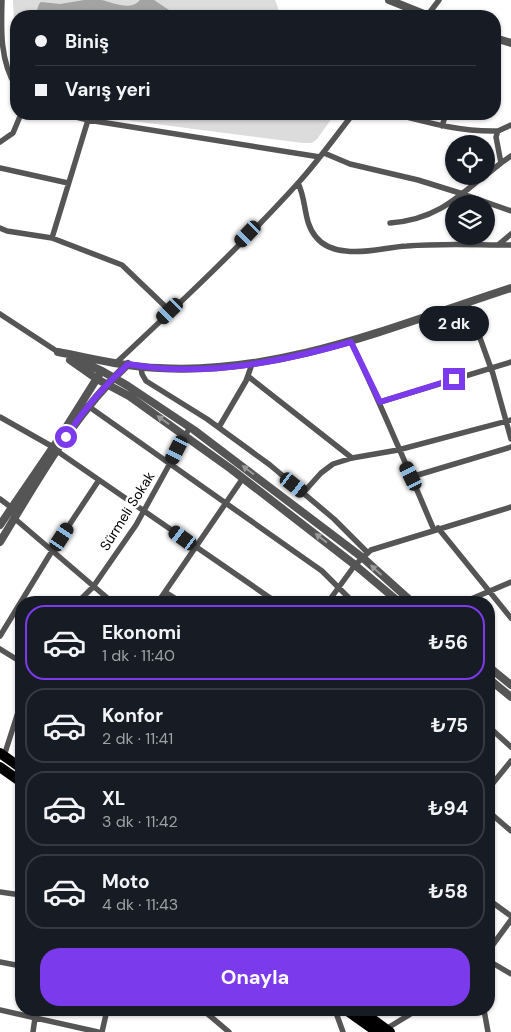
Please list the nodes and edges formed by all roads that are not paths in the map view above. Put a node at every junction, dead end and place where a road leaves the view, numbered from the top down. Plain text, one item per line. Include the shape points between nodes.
1 (2, 0) edge
2 (389, 0) edge
3 (413, 10) edge
4 (10, 80) edge
5 (18, 120) edge
6 (88, 120) joint
7 (348, 120) edge
8 (418, 120) edge
9 (444, 120) edge
10 (511, 125) edge
11 (442, 126) junction
12 (498, 131) junction
13 (0, 142) edge
14 (322, 155) junction
15 (511, 156) edge
16 (501, 163) junction
17 (0, 168) edge
18 (495, 168) edge
19 (68, 183) junction
20 (298, 183) junction
21 (474, 185) edge
22 (463, 194) junction
23 (511, 211) edge
24 (390, 224) dead end
25 (0, 228) edge
26 (511, 234) edge
27 (52, 238) junction
28 (498, 245) junction
29 (511, 245) edge
30 (511, 288) edge
31 (467, 302) junction
32 (170, 311) junction
33 (0, 314) edge
34 (351, 342) junction
35 (58, 352) junction
36 (108, 361) junction
37 (117, 362) junction
38 (511, 362) edge
39 (128, 364) junction
40 (252, 364) junction
41 (141, 367) junction
42 (490, 368) junction
43 (102, 371) junction
44 (114, 377) junction
45 (249, 377) junction
46 (97, 379) junction
47 (106, 384) junction
48 (380, 402) junction
49 (88, 406) junction
50 (0, 417) edge
51 (508, 421) edge
52 (190, 427) junction
53 (219, 427) junction
54 (184, 436) junction
55 (511, 439) edge
56 (511, 447) edge
57 (55, 449) junction
58 (398, 450) junction
59 (352, 458) junction
60 (170, 464) junction
61 (411, 476) junction
62 (243, 478) junction
63 (99, 480) junction
64 (303, 493) junction
65 (0, 498) edge
66 (227, 502) junction
67 (511, 507) edge
68 (12, 508) junction
69 (144, 510) junction
70 (14, 518) junction
71 (0, 525) edge
72 (436, 529) junction
73 (0, 542) edge
74 (196, 548) junction
75 (52, 551) junction
76 (365, 555) junction
77 (355, 565) junction
78 (511, 582) edge
79 (93, 587) junction
80 (339, 587) junction
81 (165, 592) junction
82 (489, 592) junction
83 (24, 596) edge
84 (84, 596) edge
85 (104, 596) edge
86 (162, 596) edge
87 (171, 596) edge
88 (267, 596) edge
89 (332, 596) edge
90 (347, 596) edge
91 (392, 596) edge
92 (406, 596) edge
93 (479, 596) edge
94 (492, 596) edge
95 (495, 599) edge
96 (15, 611) edge
97 (511, 618) edge
98 (0, 636) edge
99 (0, 649) edge
100 (15, 658) edge
101 (495, 672) edge
102 (495, 684) edge
103 (511, 685) edge
104 (511, 697) edge
105 (15, 719) edge
106 (495, 732) edge
107 (511, 747) edge
108 (2, 754) edge
109 (511, 761) edge
110 (15, 764) edge
111 (0, 768) edge
112 (15, 778) edge
113 (495, 780) edge
114 (495, 817) edge
115 (511, 831) edge
116 (0, 892) edge
117 (15, 894) edge
118 (495, 904) edge
119 (511, 916) edge
120 (511, 920) edge
121 (495, 942) edge
122 (0, 962) edge
123 (15, 965) edge
124 (495, 965) edge
125 (511, 974) edge
126 (0, 1010) edge
127 (15, 1013) edge
128 (26, 1016) edge
129 (105, 1016) edge
130 (210, 1016) edge
131 (337, 1016) edge
132 (357, 1016) edge
133 (367, 1016) edge
134 (408, 1016) edge
135 (485, 1016) edge
136 (35, 1018) junction
137 (384, 1031) edge
138 (33, 1032) edge
139 (100, 1032) edge
140 (229, 1032) edge
141 (343, 1032) edge
142 (488, 1032) edge

1 - 4 street via 1,49
2 - 3 street
5 - 13 street via 13,133
6 - 14 street
6 - 19 street
7 - 14 street
8 - 11 street
9 - 11 street
10 - 12 street
11 - 12 street via 476,132
12 - 16 street via 496,137
14 - 20 street
14 - 22 street
15 - 16 street
16 - 18 street
17 - 19 street
19 - 27 street
20 - 28 street via 310,229 320,242 332,248 359,252 421,245
20 - 32 street
21 - 22 street
22 - 23 street
22 - 24 street via 433,214
25 - 27 street
26 - 28 street
27 - 32 street via 122,265
28 - 29 street
30 - 31 street
31 - 34 street
31 - 42 street
32 - 37 street
33 - 35 street
34 - 40 street
34 - 48 street
35 - 36 street
35 - 43 street
35 - 46 street
36 - 37 street
36 - 43 street
37 - 39 street
38 - 42 street
39 - 41 street
39 - 44 street
40 - 41 street via 212,368
40 - 45 street
41 - 53 street via 146,381
42 - 48 street
42 - 51 street
43 - 44 street
43 - 46 street
44 - 47 street
44 - 52 street
45 - 53 street
45 - 59 street
46 - 47 street
46 - 57 street
47 - 49 street
54 -> 47 street via 129,396
48 - 58 street
49 - 57 street
49 - 60 street
50 - 57 street
51 - 55 street
51 - 58 street
52 - 54 street, Sürmeli Sokak
76 -> 52 street
53 - 64 street
54 - 60 street, Sürmeli Sokak
54 - 62 street
56 - 61 street
57 - 63 street
57 - 68 street
57 - 70 street
58 - 59 street
58 - 61 street
59 - 64 street via 333,464
60 - 66 street
60 - 69 street, Sürmeli Sokak
61 - 72 street
62 - 66 street
77 -> 62 street
63 - 69 street
63 - 75 street
64 - 76 street via 334,519
65 - 68 street
66 - 74 street
66 - 80 street
67 - 72 street
68 - 70 street
68 - 71 street
69 - 74 street
69 - 79 street, Sürmeli Sokak
70 - 73 street
70 - 75 street
72 - 76 street via 371,550
72 - 82 street
74 - 81 street
74 - 88 street
75 - 79 street
75 - 83 street
76 - 77 street
92 -> 76 street
77 - 80 street
77 - 91 street
78 - 82 street
79 - 84 street, Sürmeli Sokak
79 - 85 street
80 - 89 street
80 - 90 street
81 - 86 street
81 - 87 street
82 - 93 street
82 - 94 street
95 - 97 street
96 - 98 street
99 - 100 street
101 - 103 street
102 - 104 street
105 - 108 street
106 - 107 street
108 - 110 highway
109 - 113 street
111 - 112 highway
114 - 115 street
116 - 117 street
118 - 119 street
120 - 121 street
122 - 123 street
124 - 125 street
126 - 127 street
128 - 136 street
129 - 139 street
130 - 140 street
131 - 141 street
132 - 137 highway
133 - 137 highway
134 - 137 street
135 - 142 street
136 - 138 street
136 - 139 street

